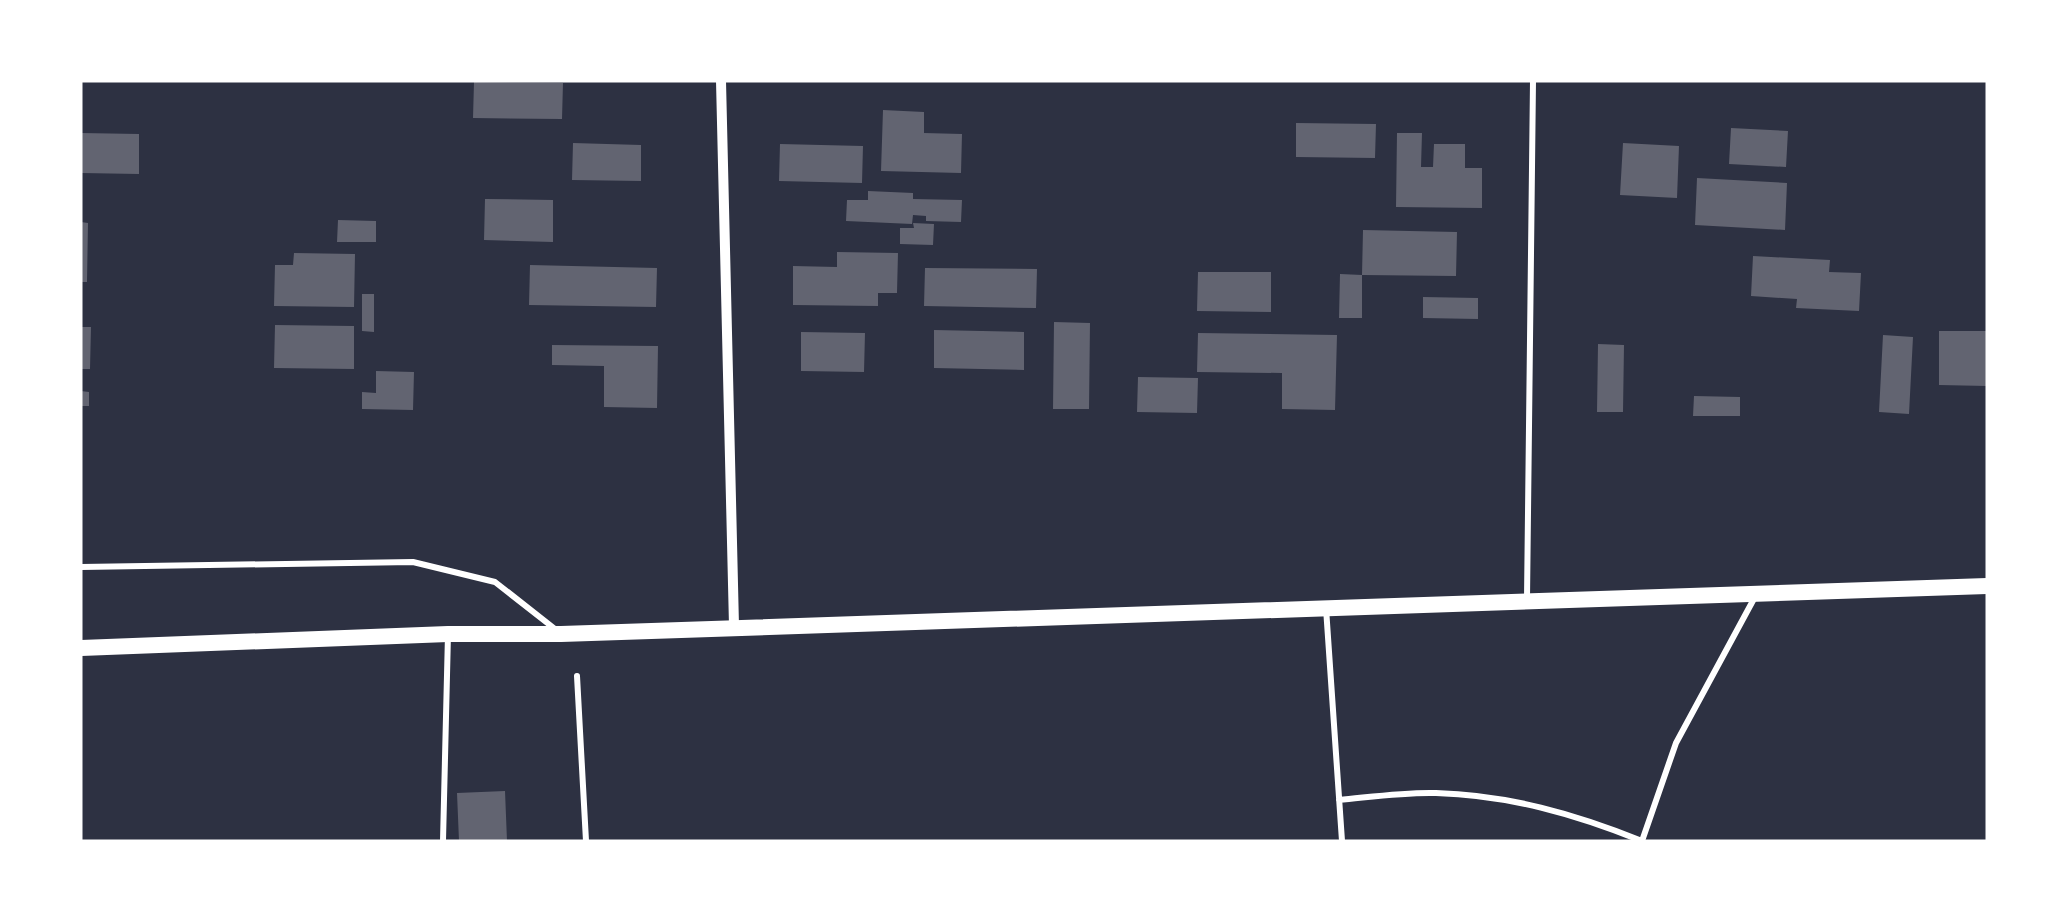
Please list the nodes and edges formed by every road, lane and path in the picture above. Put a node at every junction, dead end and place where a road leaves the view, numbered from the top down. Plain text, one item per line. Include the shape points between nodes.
1 (721, 81) edge
2 (1533, 81) edge
3 (81, 567) edge
4 (1987, 586) edge
5 (1758, 592) junction
6 (1527, 600) junction
7 (1326, 608) junction
8 (734, 626) junction
9 (448, 633) junction
10 (561, 634) junction
11 (81, 648) edge
12 (577, 676) dead end
13 (1339, 800) junction
14 (444, 841) edge
15 (586, 841) edge
16 (1342, 841) edge
17 (1642, 841) edge

1 - 8 street
2 - 6 street
3 - 10 street via 413,562 495,582
4 - 5 highway
5 - 6 highway
5 - 17 street via 1676,743
6 - 7 highway
7 - 8 highway
7 - 13 street
8 - 10 highway
9 - 10 highway
9 - 11 highway
9 - 14 street
12 - 15 street
13 - 16 street
13 - 17 street via 1434,793 1508,799 1591,820

